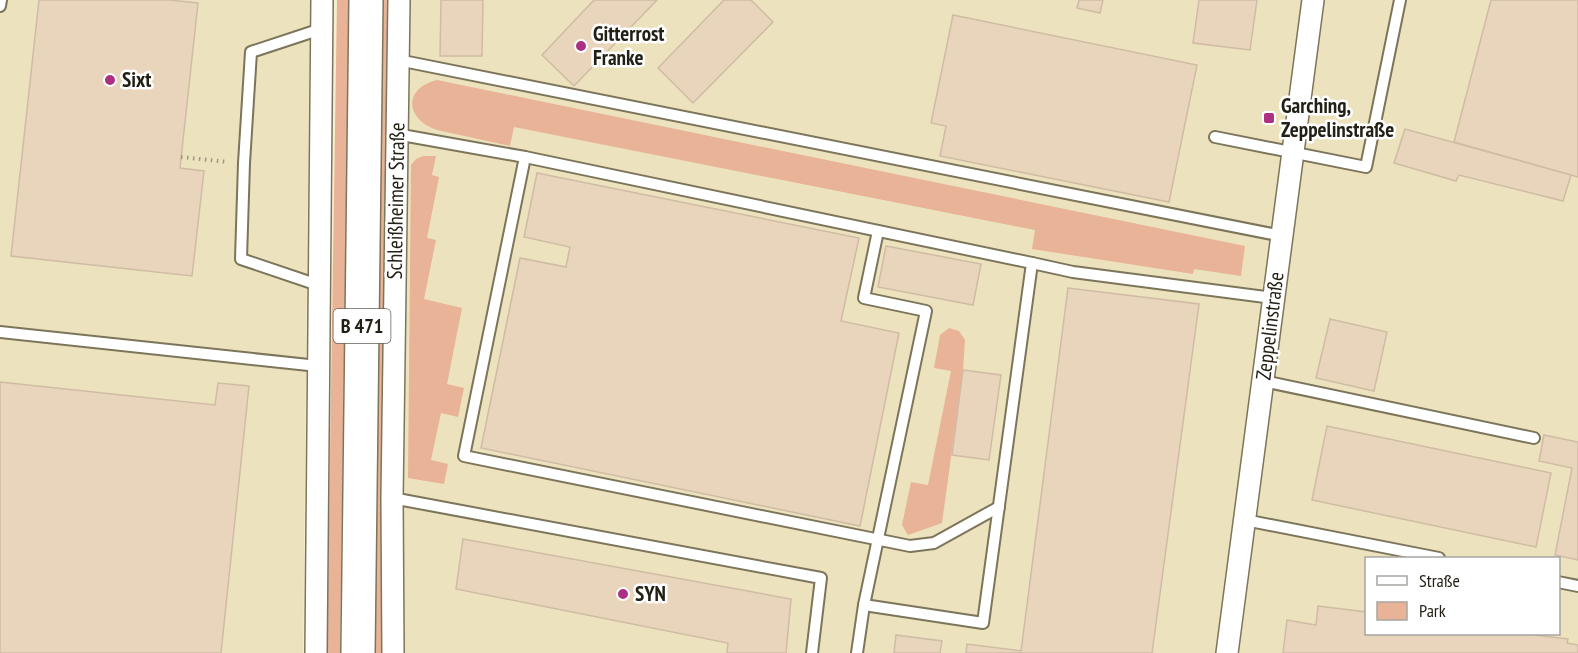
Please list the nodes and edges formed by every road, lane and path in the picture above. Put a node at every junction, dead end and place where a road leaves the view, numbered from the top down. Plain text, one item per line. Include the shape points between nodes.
1 (1, 0) edge
2 (322, 0) edge
3 (366, 0) edge
4 (399, 0) edge
5 (1313, 0) edge
6 (1400, 0) edge
7 (0, 6) edge
8 (321, 29) junction
9 (398, 60) junction
10 (396, 134) junction
11 (1215, 137) dead end
12 (1292, 153) junction
13 (181, 157) dead end
14 (525, 157) junction
15 (244, 163) junction
16 (878, 231) junction
17 (1282, 236) junction
18 (1032, 262) junction
19 (318, 285) junction
20 (1274, 298) junction
21 (0, 332) edge
22 (318, 366) junction
23 (1263, 381) junction
24 (1534, 438) dead end
25 (392, 498) junction
26 (999, 507) junction
27 (1245, 520) junction
28 (879, 540) junction
29 (1433, 557) edge
30 (1560, 582) edge
31 (1578, 586) edge
32 (864, 605) junction
33 (316, 653) edge
34 (358, 653) edge
35 (393, 653) edge
36 (812, 653) edge
37 (857, 653) edge
38 (1227, 653) edge

1 - 7 lane
2 - 8 street
3 - 34 main road, Schleißheimer Straße / B 471
4 - 9 street, Schleißheimer Straße
5 - 12 street, Zeppelinstraße
6 - 12 lane via 1366,167
8 - 15 lane via 251,52
8 - 19 street
9 - 10 street, Schleißheimer Straße
9 - 17 lane
10 - 14 lane
10 - 25 street, Schleißheimer Straße
11 - 12 lane
12 - 17 street, Zeppelinstraße
13 - 15 path
14 - 16 lane
14 - 28 lane via 464,456
15 - 19 lane via 241,259
16 - 18 lane
16 - 28 lane via 864,298 926,312
17 - 20 street, Zeppelinstraße
18 - 20 lane via 1073,272
18 - 26 lane
19 - 22 street
20 - 23 street, Zeppelinstraße
21 - 22 lane
22 - 33 street
23 - 24 lane
23 - 27 street, Zeppelinstraße
25 - 35 street, Schleißheimer Straße
25 - 36 lane via 821,578
26 - 28 lane via 934,543 910,546
26 - 32 lane via 983,623
27 - 29 lane
27 - 38 street, Zeppelinstraße
28 - 32 lane
30 - 31 lane
32 - 37 lane

